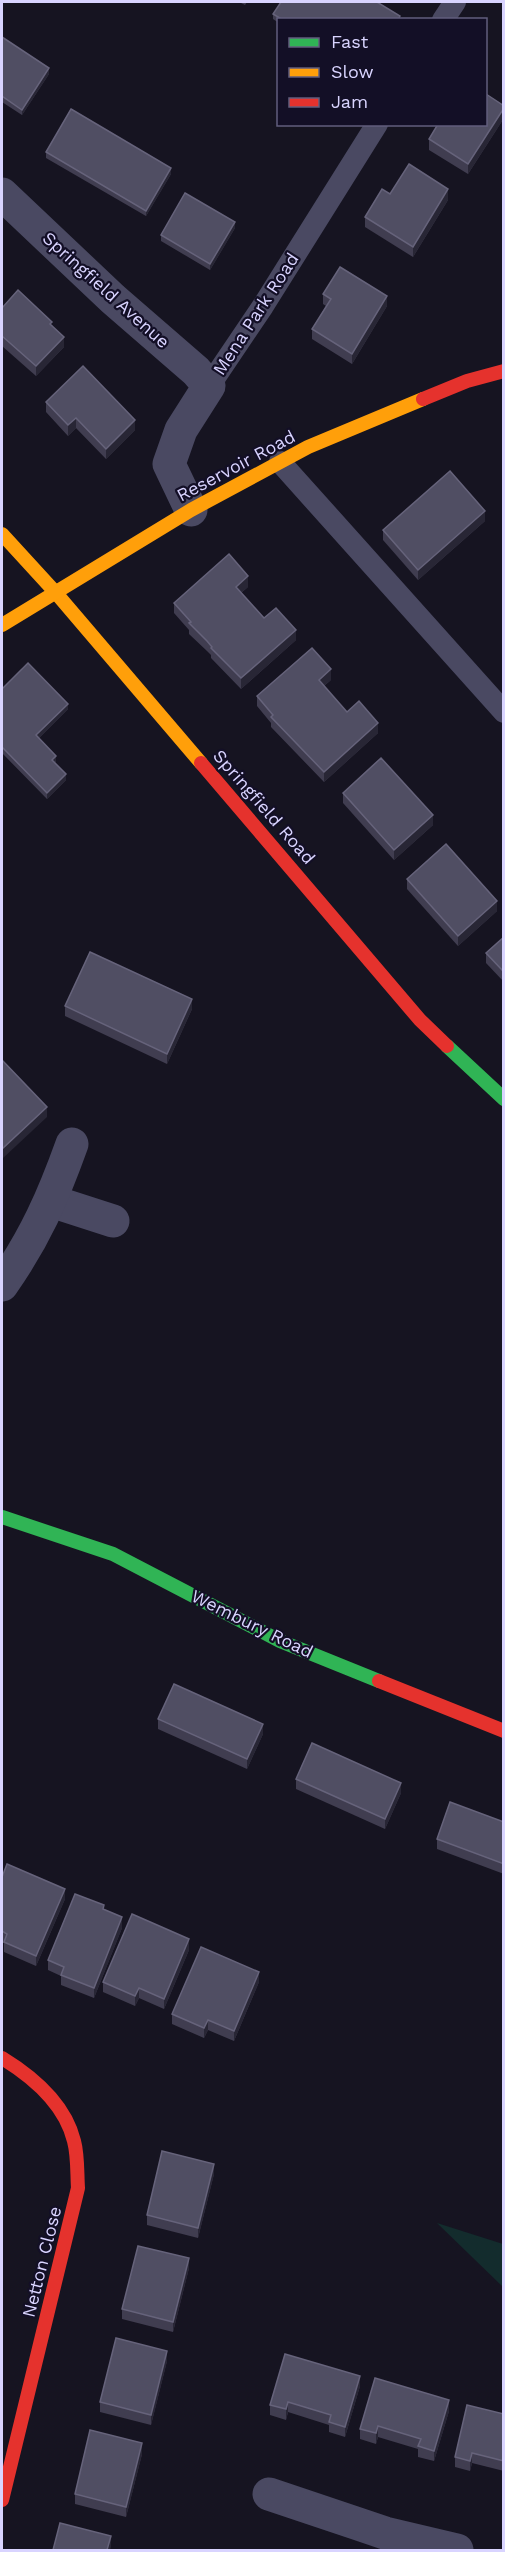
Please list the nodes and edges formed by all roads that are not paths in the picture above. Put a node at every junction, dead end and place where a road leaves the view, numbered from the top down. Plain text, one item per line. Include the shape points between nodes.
1 (455, 2) edge
2 (444, 18) edge
3 (376, 126) edge
4 (2, 194) edge
5 (504, 371) edge
6 (209, 386) junction
7 (280, 462) junction
8 (191, 510) junction
9 (2, 534) edge
10 (56, 593) junction
11 (2, 625) edge
12 (504, 712) edge
13 (504, 1099) edge
14 (72, 1144) dead end
15 (51, 1201) junction
16 (113, 1221) dead end
17 (2, 1285) edge
18 (2, 1517) edge
19 (504, 1731) edge
20 (2, 2058) edge
21 (269, 2494) dead end
22 (2, 2500) edge
23 (383, 2542) edge
24 (457, 2550) edge

1 - 2 lane
3 - 6 lane, Mena Park Road
4 - 6 street, Springfield Avenue
5 - 7 street, Reservoir Road via 467,381
6 - 8 street, Mena Park Road via 182,430 169,464
7 - 8 street, Reservoir Road
7 - 12 lane
8 - 10 street, Reservoir Road
9 - 10 street, Springfield Road
10 - 11 street, Reservoir Road
10 - 13 street, Springfield Road via 420,1020
14 - 15 street
15 - 16 street
15 - 17 street
18 - 19 street, Wembury Road via 113,1554 280,1641
20 - 22 street, Netton Close via 54,2102 74,2140 78,2188
21 - 23 street
23 - 24 street

